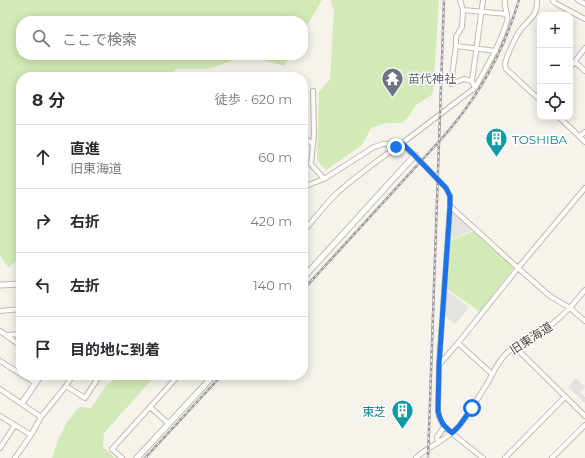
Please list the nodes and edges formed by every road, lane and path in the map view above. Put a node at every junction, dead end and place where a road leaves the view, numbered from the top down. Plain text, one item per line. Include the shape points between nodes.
1 (460, 0) edge
2 (483, 0) edge
3 (505, 0) edge
4 (537, 0) edge
5 (554, 0) edge
6 (578, 0) edge
7 (585, 4) edge
8 (463, 10) junction
9 (482, 12) junction
10 (507, 14) junction
11 (585, 19) edge
12 (456, 46) junction
13 (585, 48) edge
14 (477, 49) junction
15 (496, 51) junction
16 (575, 62) junction
17 (573, 64) edge
18 (585, 71) edge
19 (472, 82) junction
20 (475, 88) junction
21 (313, 91) dead end
22 (537, 97) edge
23 (562, 120) edge
24 (585, 132) edge
25 (580, 136) junction
26 (308, 140) edge
27 (585, 142) edge
28 (402, 143) junction
29 (313, 144) junction
30 (415, 155) junction
31 (324, 179) junction
32 (308, 184) edge
33 (585, 188) edge
34 (450, 206) junction
35 (308, 226) edge
36 (518, 268) junction
37 (308, 273) edge
38 (16, 284) edge
39 (0, 285) edge
40 (585, 290) edge
41 (570, 308) junction
42 (16, 310) edge
43 (0, 311) edge
44 (585, 321) edge
45 (0, 331) edge
46 (16, 334) edge
47 (6, 335) junction
48 (16, 342) edge
49 (458, 343) junction
50 (515, 347) junction
51 (0, 361) edge
52 (439, 365) junction
53 (16, 371) edge
54 (492, 374) junction
55 (31, 380) edge
56 (38, 380) edge
57 (70, 380) edge
58 (97, 380) edge
59 (174, 380) edge
60 (209, 380) edge
61 (36, 383) junction
62 (66, 386) junction
63 (0, 389) edge
64 (566, 397) junction
65 (22, 403) junction
66 (150, 407) junction
67 (0, 416) edge
68 (585, 416) edge
69 (41, 417) junction
70 (169, 424) junction
71 (15, 425) junction
72 (585, 425) edge
73 (444, 427) junction
74 (452, 433) junction
75 (31, 435) junction
76 (438, 444) junction
77 (1, 445) edge
78 (15, 458) edge
79 (122, 458) edge
80 (137, 458) edge
81 (416, 458) edge
82 (482, 458) edge
83 (505, 458) edge
84 (552, 458) edge

1 - 8 street
2 - 9 street
3 - 10 street
4 - 22 street via 536,13 519,33 505,64 506,69
5 - 11 street via 555,4
6 - 7 street
8 - 9 street
8 - 12 street via 462,27 456,37
9 - 10 street
9 - 14 street
10 - 15 street via 508,19
12 - 14 street
12 - 19 street via 451,84 464,79
13 - 16 street
14 - 15 street
14 - 19 street
15 - 20 street
16 - 17 street
16 - 18 street
19 - 20 street
20 - 28 street
21 - 29 street
23 - 25 street
24 - 25 street
25 - 27 street
26 - 29 street
28 - 30 street
28 - 31 street via 374,147
28 - 35 street via 336,194
29 - 31 street via 311,164
30 - 34 street via 446,188 450,196
30 - 37 street
31 - 32 street
33 - 36 street
34 - 36 street
34 - 52 street
36 - 41 street via 550,296
36 - 49 street
38 - 39 street
40 - 41 street, 旧東海道
41 - 44 street
41 - 50 street, 旧東海道 via 554,324
42 - 43 street
45 - 47 street
46 - 47 street
47 - 48 street
49 - 52 street
49 - 54 street
50 - 54 street, 旧東海道
50 - 64 street
51 - 53 street
52 - 73 street via 438,411
54 - 74 street, 旧東海道 via 472,408
55 - 61 street
56 - 61 street
57 - 62 street
58 - 62 street via 85,398
59 - 66 street
60 - 70 street
61 - 65 street
62 - 69 street
63 - 65 street
64 - 68 street
64 - 83 street
65 - 69 street
66 - 70 street
66 - 79 street via 112,449
67 - 71 street
69 - 75 street
70 - 80 street
71 - 75 street
71 - 77 street
72 - 84 street
73 - 74 street
73 - 76 street via 437,437
74 - 76 street, 旧東海道
74 - 82 street
75 - 78 street
76 - 81 street, 旧東海道

